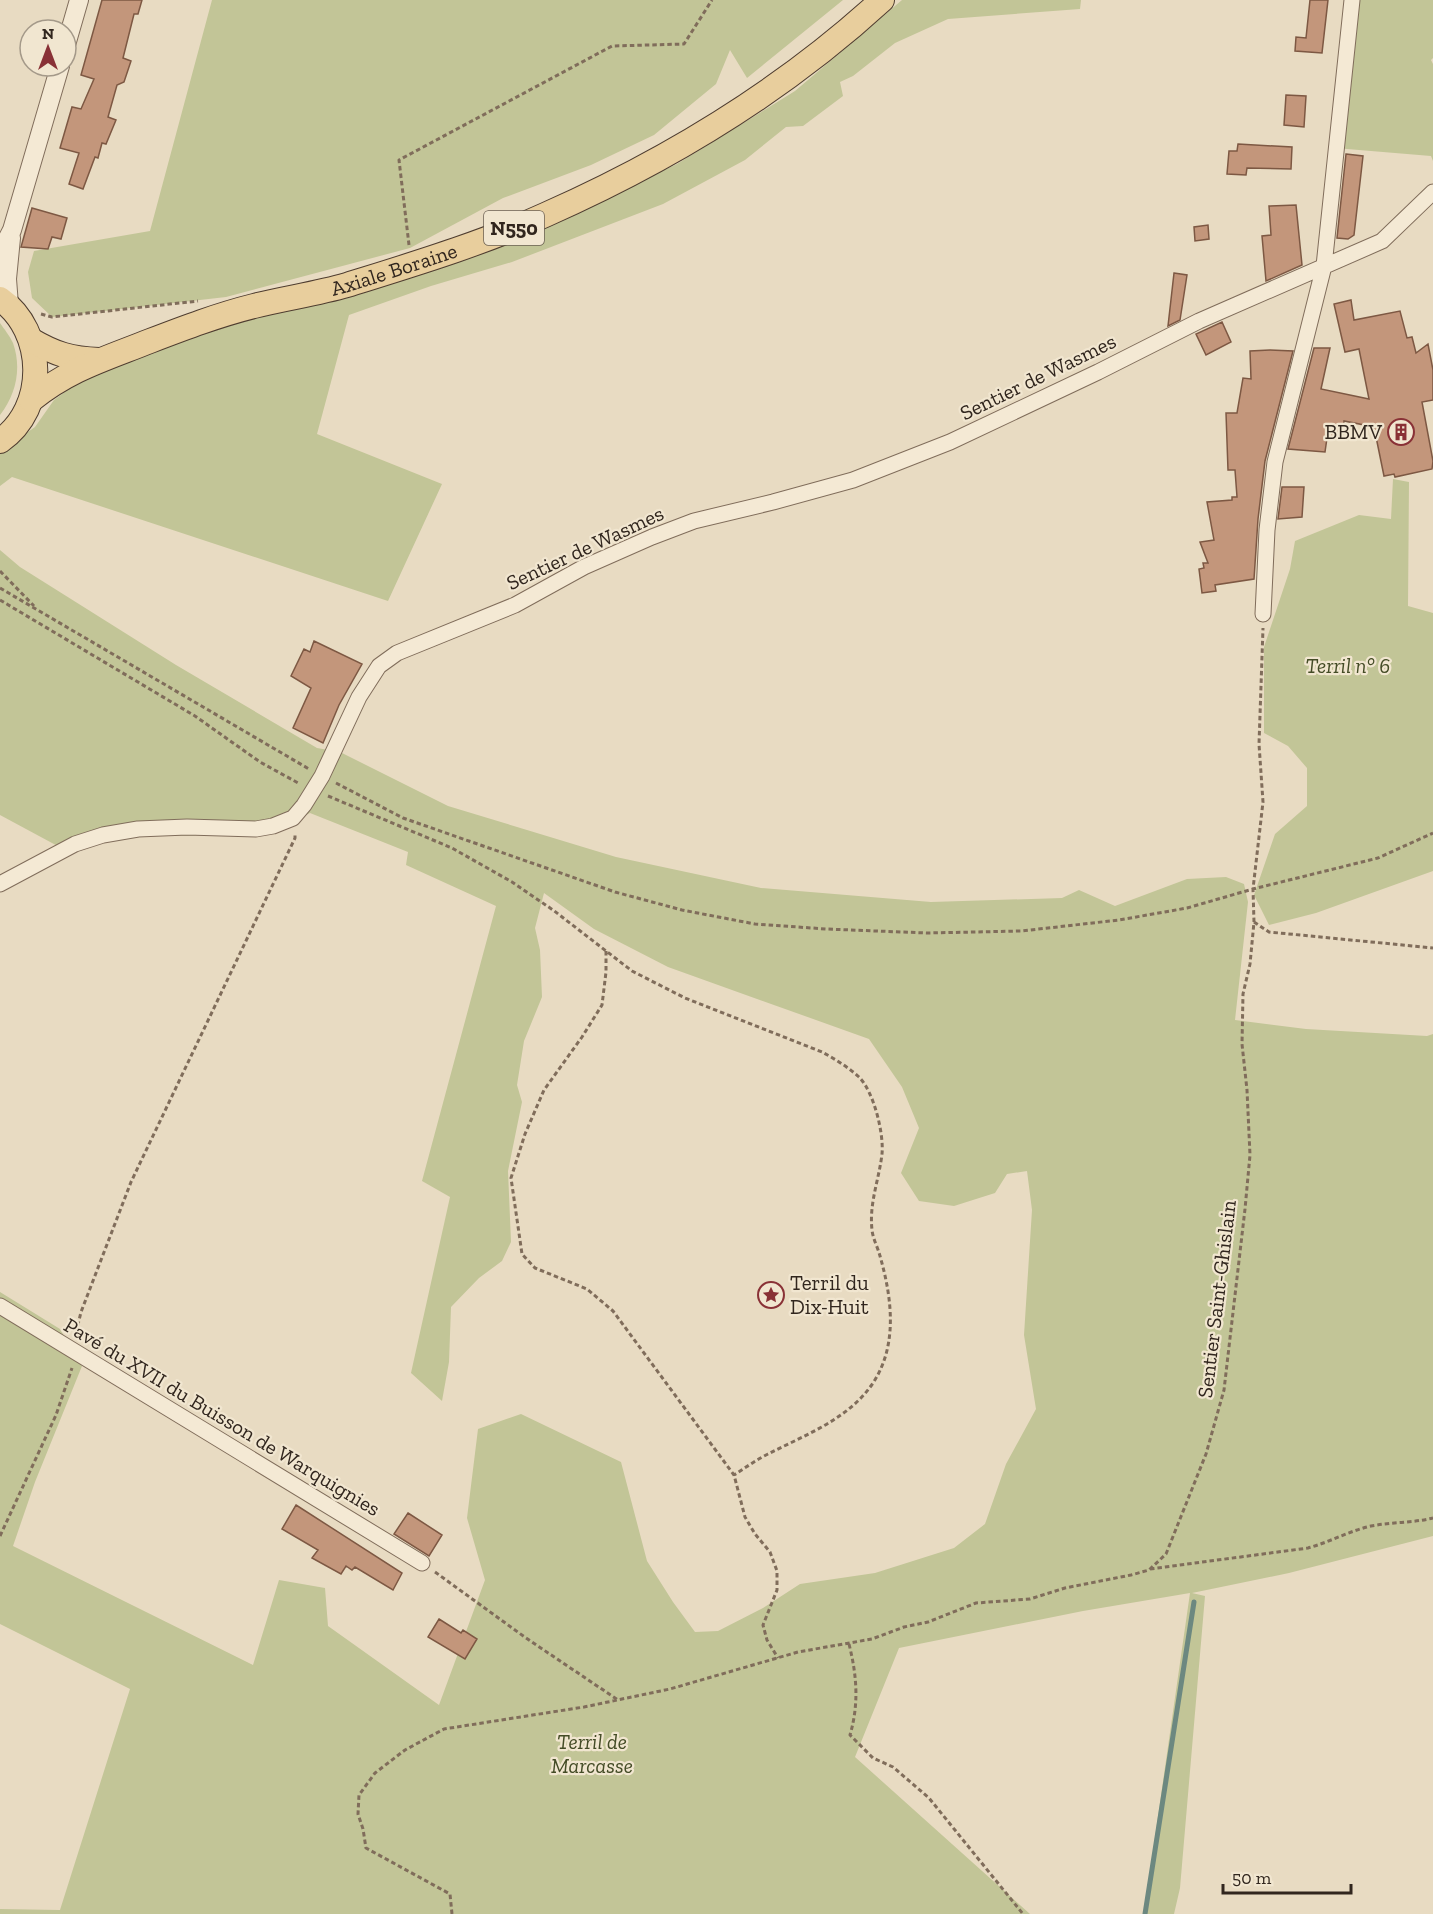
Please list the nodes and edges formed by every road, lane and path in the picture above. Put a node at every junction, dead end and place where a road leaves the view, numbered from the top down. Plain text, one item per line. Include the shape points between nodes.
1 (79, 0) edge
2 (712, 0) edge
3 (882, 0) edge
4 (1352, 0) edge
5 (74, 18) edge
6 (56, 78) edge
7 (1433, 192) edge
8 (12, 230) junction
9 (410, 248) dead end
10 (0, 253) edge
11 (1324, 266) junction
12 (203, 300) dead end
13 (4, 302) edge
14 (31, 340) junction
15 (101, 360) junction
16 (31, 400) junction
17 (0, 441) edge
18 (0, 571) edge
19 (0, 588) edge
20 (0, 600) edge
21 (38, 609) junction
22 (1263, 615) joint
23 (322, 776) junction
24 (312, 790) junction
25 (293, 818) junction
26 (1433, 833) edge
27 (0, 884) edge
28 (1253, 889) junction
29 (1254, 922) junction
30 (1433, 948) edge
31 (606, 951) junction
32 (0, 1306) edge
33 (78, 1354) junction
34 (734, 1475) junction
35 (1433, 1518) edge
36 (0, 1536) edge
37 (422, 1563) joint
38 (1149, 1570) junction
39 (849, 1644) junction
40 (778, 1658) junction
41 (618, 1700) junction
42 (452, 1914) edge
43 (1023, 1914) edge

1 - 5 street
2 - 9 path via 684,44 612,46 399,160
3 - 15 main road, Axiale Boraine / N550 via 756,100 619,180 545,216 335,289 215,316
4 - 11 street
6 - 8 street
7 - 11 street, Sentier de Wasmes via 1382,241
8 - 10 street
8 - 13 street
11 - 22 street via 1275,462
11 - 23 street, Sentier de Wasmes via 897,464 853,480 694,521 584,567 515,604 397,653 379,666 359,697
12 - 13 path via 52,317
13 - 14 main road via 22,321
14 - 15 main road, Axiale Boraine / N550 via 77,359
14 - 16 main road via 35,380
15 - 16 main road via 52,383
16 - 17 main road via 20,421
18 - 21 path
19 - 21 path
20 - 24 path via 195,716 260,762
21 - 23 path
22 - 28 path, Sentier Saint-Ghislain via 1260,744 1263,802
23 - 24 street, Sentier de Wasmes
23 - 28 path via 403,818 535,865 682,910 755,924 927,933 1022,931 1187,908
24 - 25 street, Sentier de Wasmes
24 - 31 path via 452,848 512,882
25 - 27 street via 256,829 187,827 103,835 75,844
25 - 33 path via 295,838 131,1182 81,1312 75,1337
26 - 28 path via 1378,858
28 - 29 path, Sentier Saint-Ghislain
29 - 30 path via 1269,932
29 - 38 path, Sentier Saint-Ghislain via 1243,994 1242,1044 1250,1155 1224,1390 1206,1454 1166,1554
31 - 34 path via 602,1005 544,1090 511,1178 522,1254 536,1268 587,1289 613,1311
31 - 34 path via 632,971 685,998 841,1063 861,1079 872,1098 879,1124 882,1153 872,1205 872,1232 892,1321 886,1356 872,1384 846,1412
32 - 33 street, Pavé du XVII du Buisson de Warquignies
33 - 36 path via 56,1415
33 - 37 street, Pavé du XVII du Buisson de Warquignies
34 - 40 path via 745,1516 770,1552 777,1571 777,1590 763,1625
35 - 38 path via 1371,1527 1308,1548
37 - 41 path
38 - 39 path via 1030,1599 976,1603 928,1622
39 - 40 path
39 - 43 path via 857,1695 849,1736 929,1798
40 - 41 path
41 - 42 path via 444,1729 405,1750 375,1773 359,1795 358,1814 366,1848 450,1894

